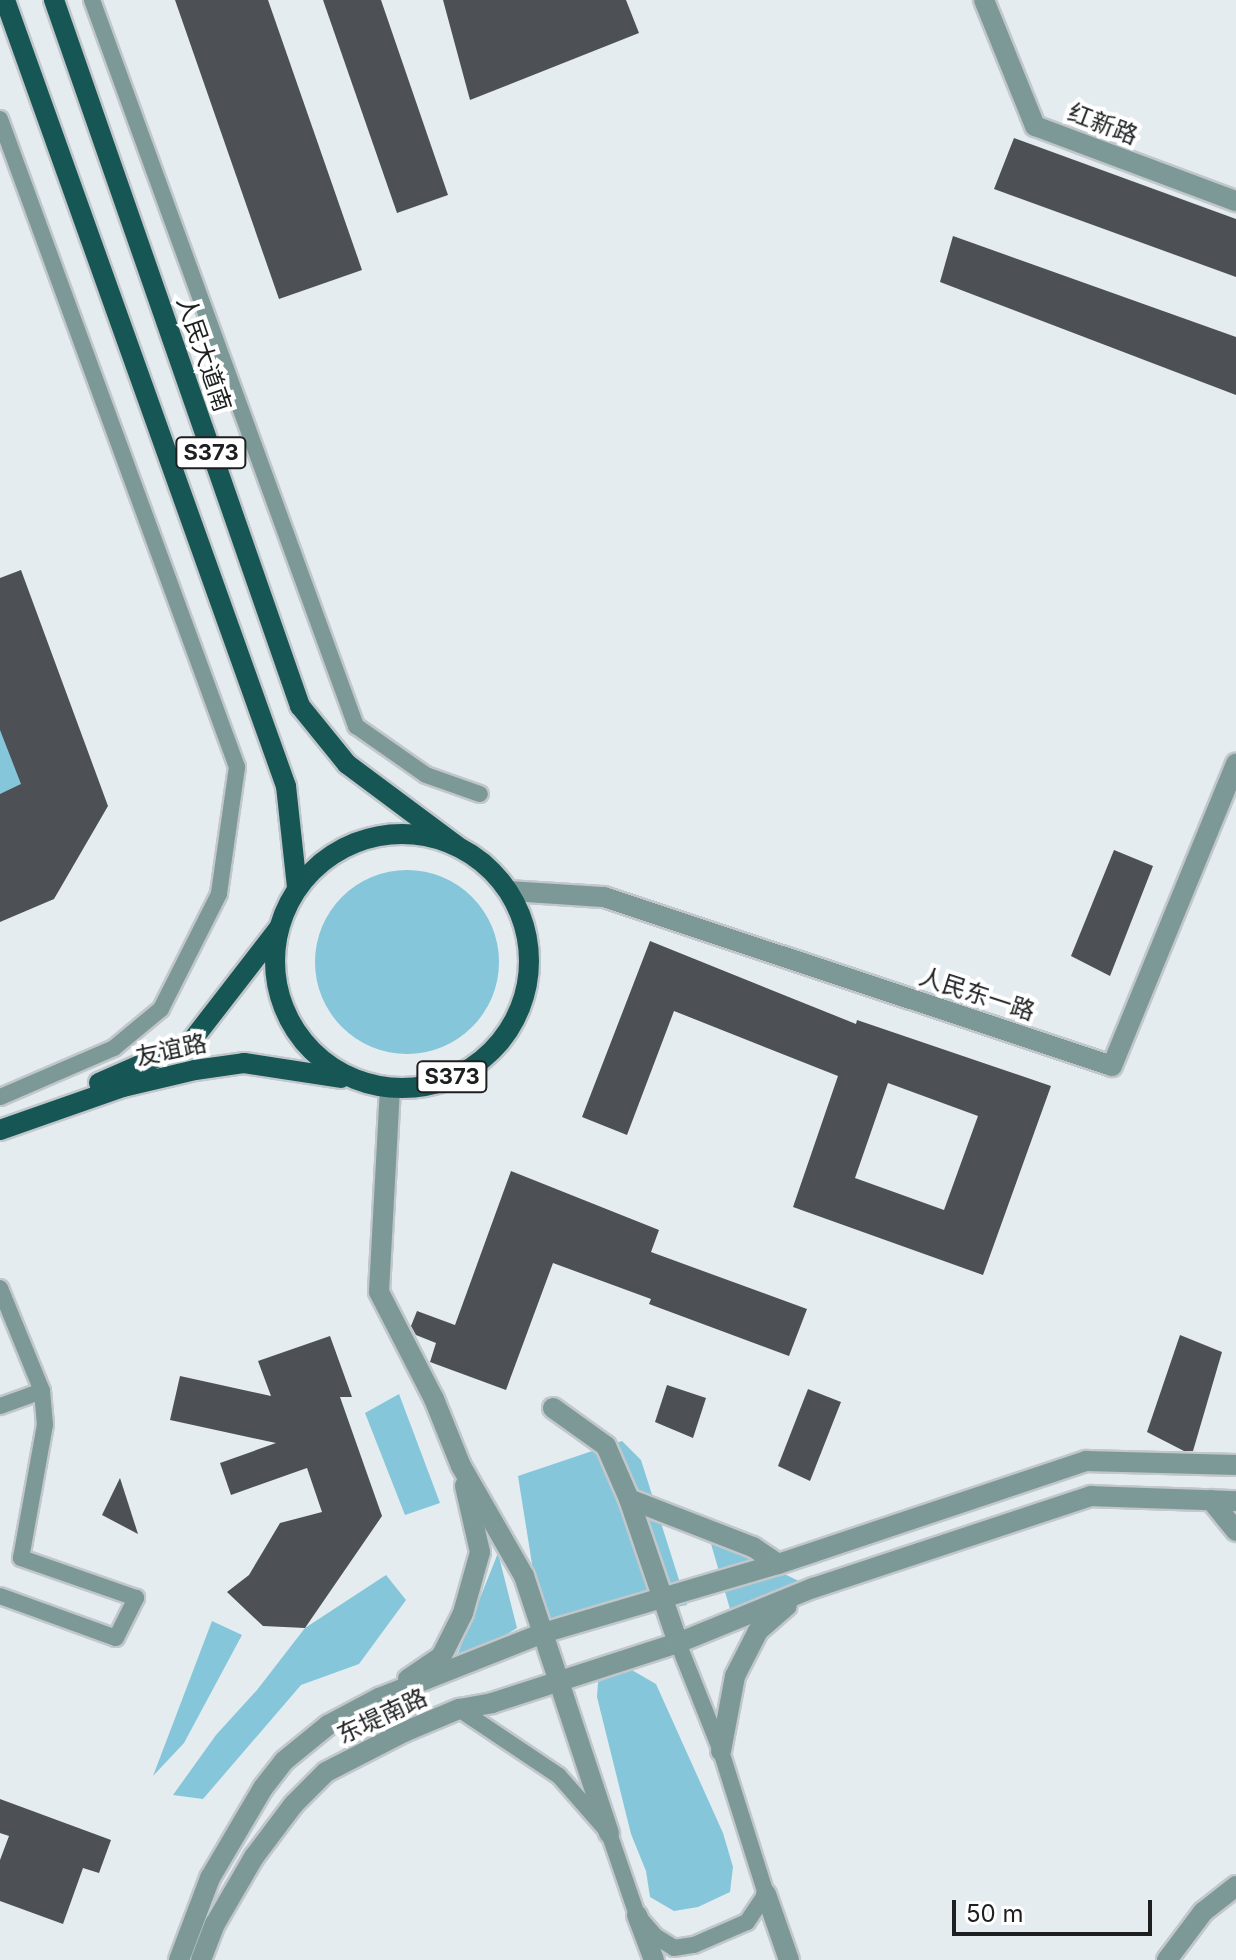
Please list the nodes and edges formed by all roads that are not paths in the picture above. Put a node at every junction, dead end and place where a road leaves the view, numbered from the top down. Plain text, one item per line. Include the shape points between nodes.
1 (5, 0) edge
2 (54, 0) edge
3 (92, 0) edge
4 (984, 0) edge
5 (0, 119) edge
6 (1236, 201) edge
7 (1236, 763) edge
8 (480, 794) dead end
9 (457, 846) junction
10 (297, 888) junction
11 (510, 891) junction
12 (278, 929) junction
13 (359, 1081) junction
14 (390, 1088) junction
15 (0, 1097) edge
16 (0, 1128) edge
17 (0, 1288) edge
18 (42, 1391) junction
19 (0, 1406) edge
20 (553, 1408) dead end
21 (1236, 1465) edge
22 (461, 1466) junction
23 (629, 1499) junction
24 (1211, 1500) junction
25 (1236, 1501) edge
26 (1236, 1531) edge
27 (778, 1564) junction
28 (813, 1588) junction
29 (0, 1596) edge
30 (663, 1598) junction
31 (543, 1633) junction
32 (678, 1643) junction
33 (559, 1681) junction
34 (379, 1698) junction
35 (459, 1709) junction
36 (721, 1751) junction
37 (609, 1833) junction
38 (1236, 1886) edge
39 (766, 1894) junction
40 (637, 1915) junction
41 (179, 1960) edge
42 (201, 1960) edge
43 (654, 1960) edge
44 (789, 1960) edge
45 (1167, 1960) edge

1 - 10 main road, S373 via 286,786
2 - 9 main road, 人民大道南 / S373 via 300,706 347,764
3 - 8 lane via 356,726 426,775
4 - 6 street, 红新路 via 1035,126
5 - 15 lane via 237,767 219,894 161,1009 114,1048
7 - 11 street, 人民东一路 via 1112,1066 604,897
9 - 10 main road, S373 via 423,835 375,838 322,862
9 - 11 main road, S373 via 486,865
10 - 12 main road, S373
11 - 14 main road, S373 via 527,928 531,969 522,1009 508,1032 469,1070 431,1086
12 - 13 main road, S373 via 275,966 282,1003 299,1036 326,1063
12 - 16 main road, 友谊路 / S373 via 190,1043
13 - 14 main road, S373
13 - 16 main road, 友谊路 / S373 via 244,1063 123,1087
14 - 22 street via 379,1292 434,1399
17 - 18 lane
18 - 19 lane
18 - 29 lane via 45,1425 21,1558 136,1598 116,1638
20 - 23 street via 606,1446
21 - 27 street, 东堤南路 via 1086,1461
22 - 31 street via 524,1576
22 - 34 street via 480,1552 463,1613 441,1657
23 - 27 street via 753,1547
23 - 30 street
24 - 25 street, 东堤南路
24 - 26 street
24 - 28 street, 东堤南路 via 1091,1496
27 - 30 street, 东堤南路
28 - 32 street, 东堤南路
28 - 36 street via 758,1631 735,1676
30 - 31 street, 东堤南路
30 - 32 street
31 - 33 street
31 - 34 street, 东堤南路
32 - 33 street, 东堤南路
32 - 36 lane
33 - 35 street, 东堤南路
33 - 37 street
34 - 41 street, 东堤南路 via 328,1725 284,1761 263,1788 210,1878
35 - 37 lane via 559,1776
35 - 42 street, 东堤南路 via 326,1772 254,1857 215,1924
36 - 39 lane
37 - 40 lane
38 - 45 street via 1203,1912
39 - 40 lane via 747,1922 694,1945 674,1948
39 - 44 street
40 - 43 street

